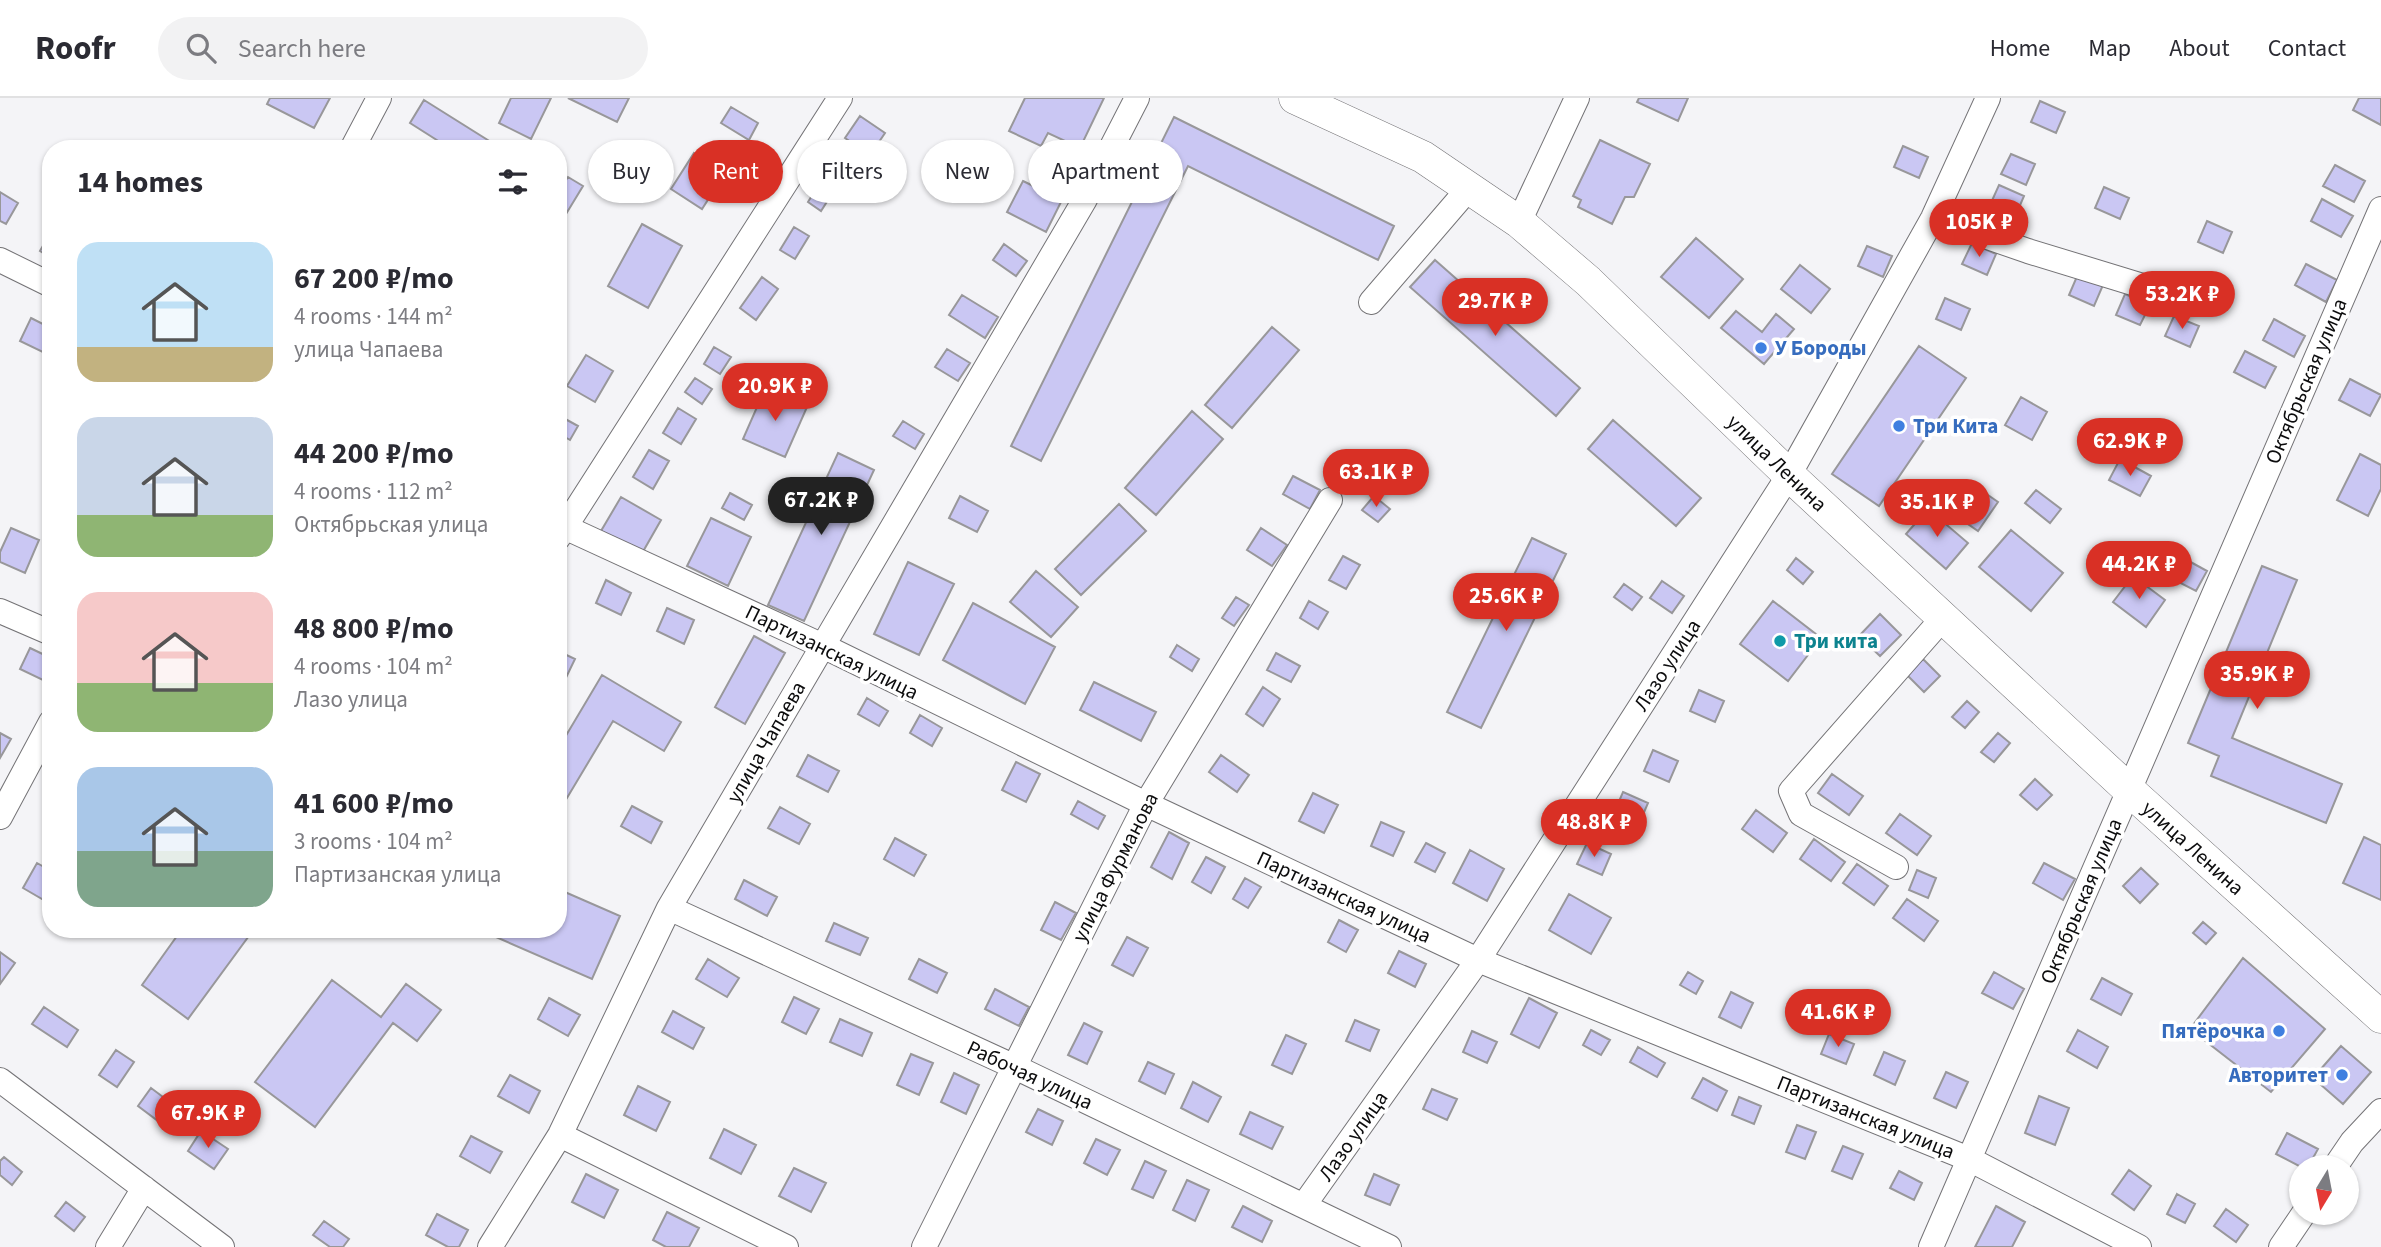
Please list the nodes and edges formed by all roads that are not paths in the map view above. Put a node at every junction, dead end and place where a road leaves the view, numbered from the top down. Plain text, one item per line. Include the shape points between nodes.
1 (379, 98) edge
2 (840, 98) edge
3 (1137, 98) edge
4 (1295, 98) edge
5 (1577, 98) edge
6 (1988, 98) edge
7 (357, 140) edge
8 (1469, 188) junction
9 (2381, 209) edge
10 (1933, 218) junction
11 (1519, 222) junction
12 (0, 260) edge
13 (42, 281) edge
14 (2149, 288) dead end
15 (1371, 302) dead end
16 (1789, 475) junction
17 (1330, 500) dead end
18 (567, 520) edge
19 (567, 532) edge
20 (0, 611) edge
21 (1943, 618) junction
22 (42, 629) edge
23 (823, 646) junction
24 (42, 739) edge
25 (2129, 790) junction
26 (1146, 804) junction
27 (0, 817) edge
28 (1896, 867) dead end
29 (669, 908) junction
30 (1478, 960) junction
31 (2381, 1017) edge
32 (1014, 1067) junction
33 (0, 1080) edge
34 (2381, 1111) edge
35 (560, 1135) junction
36 (2343, 1155) edge
37 (1969, 1159) junction
38 (144, 1188) junction
39 (1304, 1205) junction
40 (2296, 1225) edge
41 (108, 1247) edge
42 (222, 1247) edge
43 (490, 1247) edge
44 (786, 1247) edge
45 (925, 1247) edge
46 (1389, 1247) edge
47 (1931, 1247) edge
48 (2139, 1247) edge
49 (2281, 1247) edge

1 - 7 street
2 - 18 street
3 - 23 street, улица Чапаева via 1084,201
4 - 8 main road, улица Ленина via 1423,157
5 - 11 street
6 - 10 street, Лазо улица
8 - 11 main road, улица Ленина
8 - 15 street
9 - 25 street, Октябрьская улица
10 - 14 street
10 - 16 street, Лазо улица
11 - 16 main road, улица Ленина via 1588,281
12 - 13 street
16 - 21 main road, улица Ленина
16 - 30 street, Лазо улица
17 - 26 street, улица Фурманова
19 - 23 street, Партизанская улица
20 - 22 street
21 - 25 main road, улица Ленина
21 - 28 street via 1791,791 1801,814
23 - 26 street, Партизанская улица
23 - 29 street, улица Чапаева
24 - 27 street
25 - 31 main road, улица Ленина
25 - 37 street, Октябрьская улица
26 - 30 street, Партизанская улица
26 - 32 street, улица Фурманова
29 - 32 street, Рабочая улица
29 - 35 street, улица Чапаева
30 - 37 street, Партизанская улица
30 - 39 street, Лазо улица
32 - 39 street, Рабочая улица
32 - 45 street, улица Фурманова
33 - 38 street
34 - 36 street
35 - 43 street, улица Чапаева
35 - 44 street
37 - 47 street, Октябрьская улица
37 - 48 street, Партизанская улица
38 - 41 street
38 - 42 street
39 - 46 street, Рабочая улица
40 - 49 street

